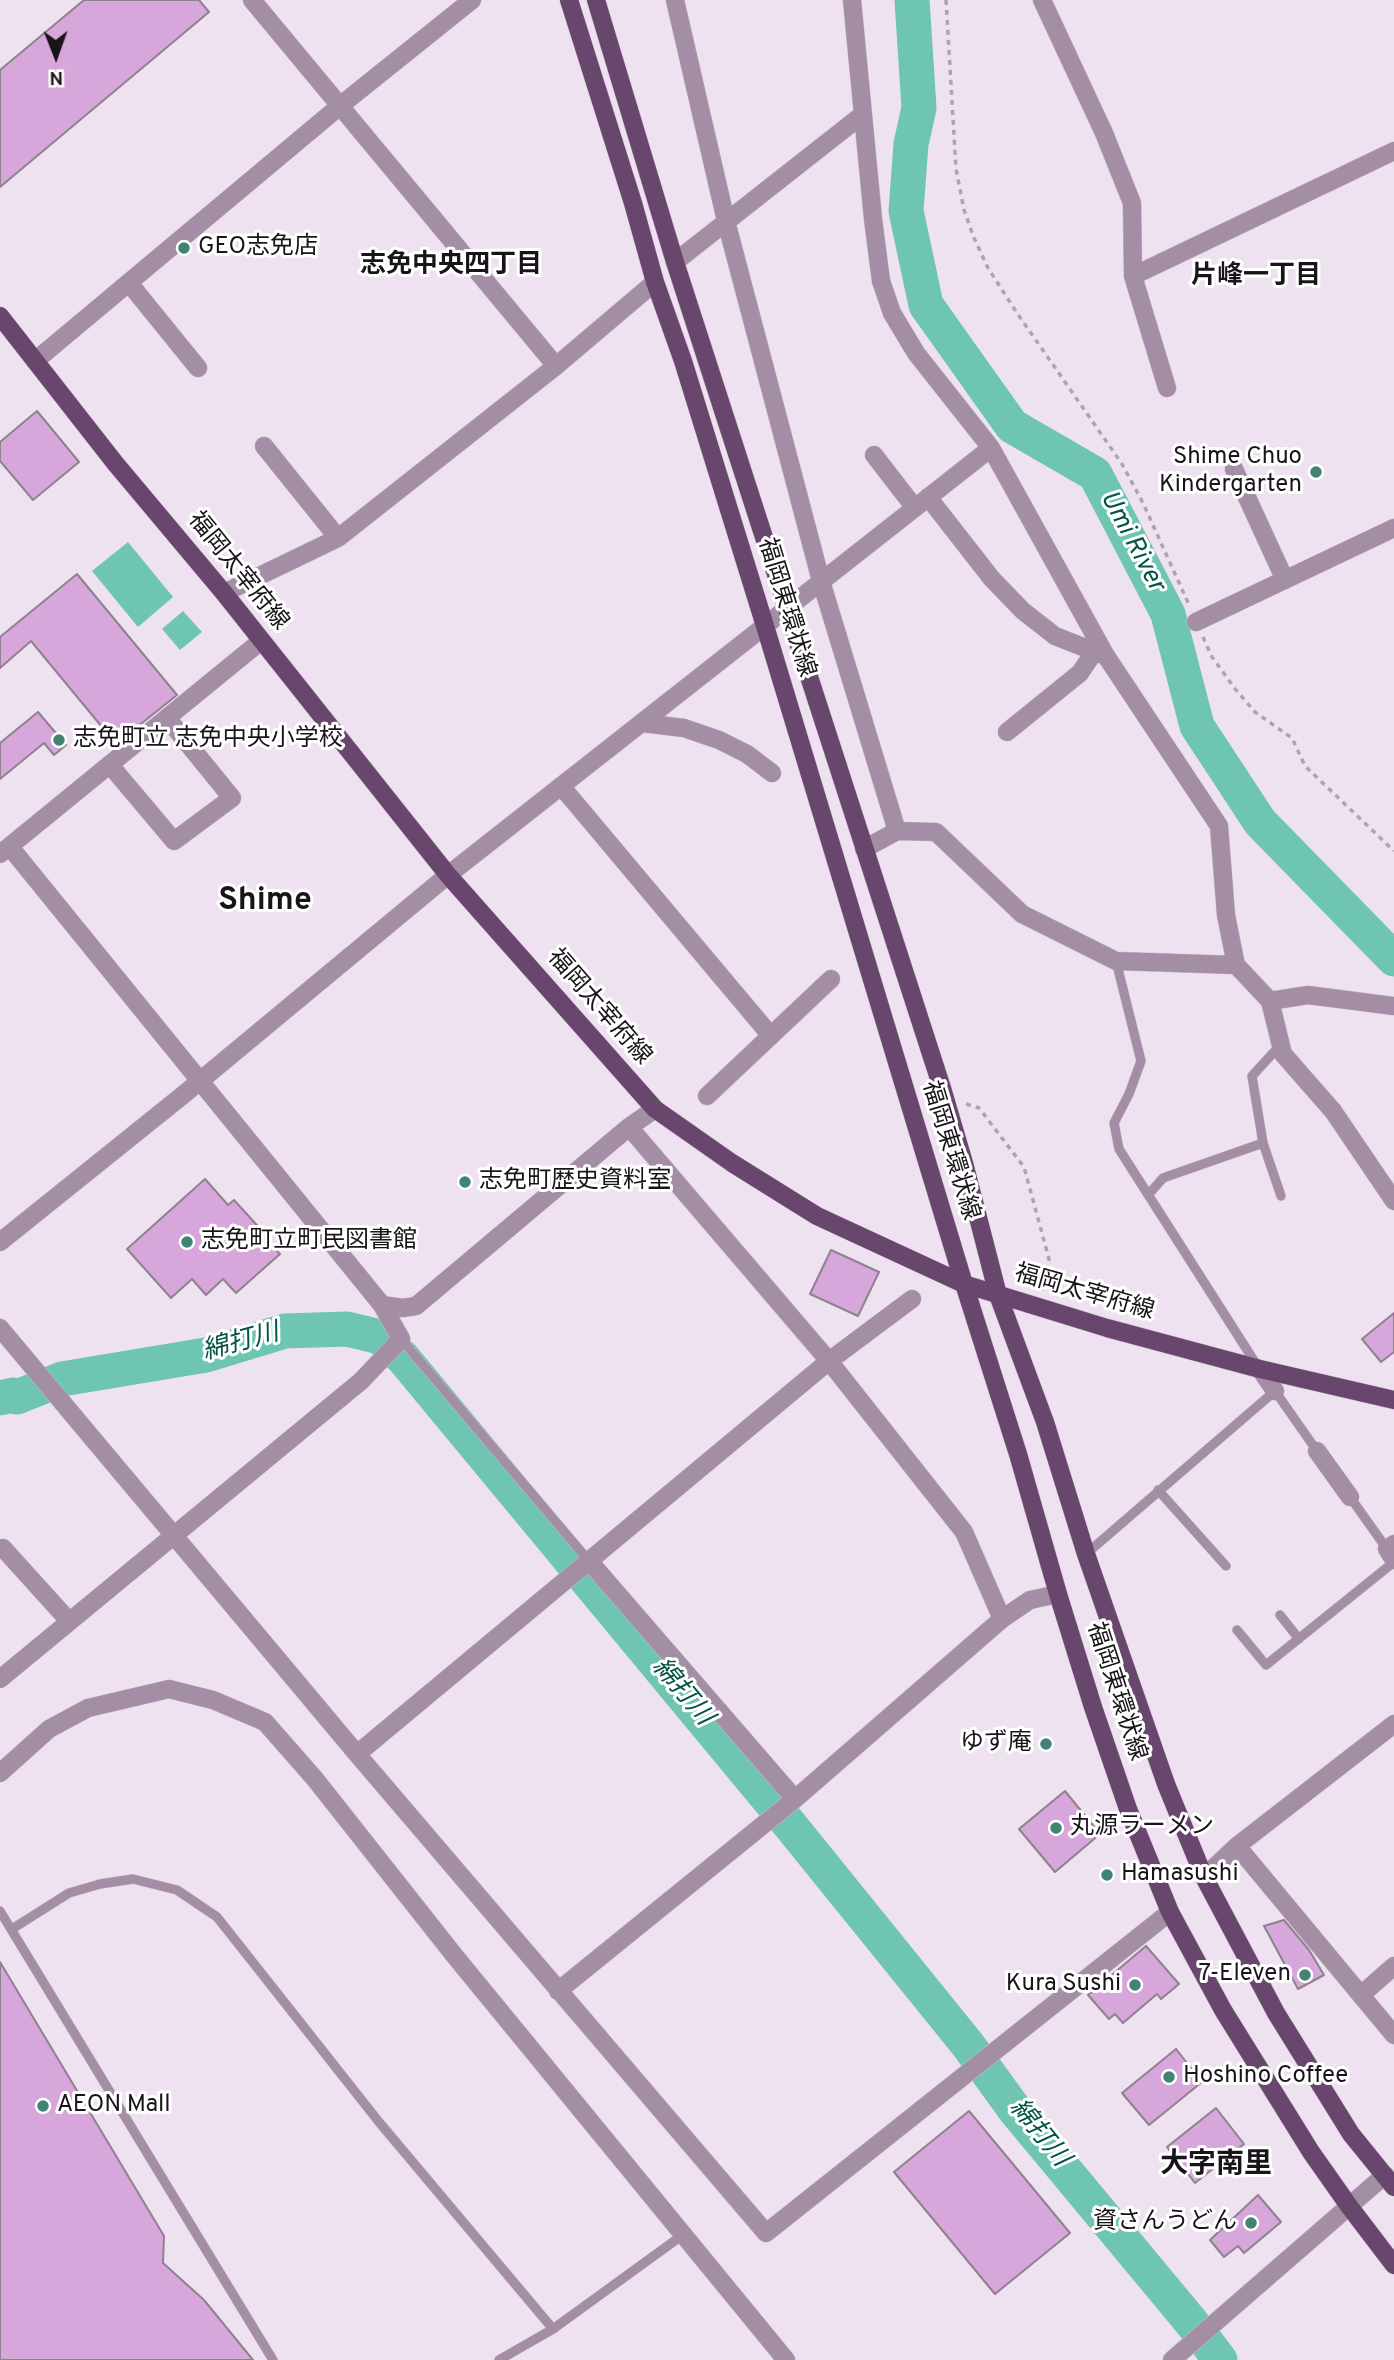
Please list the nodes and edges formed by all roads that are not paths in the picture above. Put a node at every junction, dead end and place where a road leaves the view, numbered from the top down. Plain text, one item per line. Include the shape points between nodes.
1 (252, 0) edge
2 (472, 0) edge
3 (569, 0) edge
4 (596, 0) edge
5 (675, 0) edge
6 (852, 0) edge
7 (1042, 0) edge
8 (341, 105) junction
9 (862, 115) junction
10 (1394, 150) edge
11 (726, 221) junction
12 (676, 262) junction
13 (1133, 276) junction
14 (655, 282) junction
15 (129, 283) junction
16 (0, 316) edge
17 (35, 361) junction
18 (556, 366) junction
19 (198, 368) dead end
20 (1167, 388) dead end
21 (264, 446) dead end
22 (990, 448) junction
23 (874, 455) dead end
24 (1234, 470) dead end
25 (921, 503) junction
26 (1394, 528) edge
27 (338, 538) junction
28 (1285, 580) junction
29 (821, 581) junction
30 (224, 593) junction
31 (788, 608) junction
32 (1196, 622) road end
33 (765, 626) junction
34 (261, 641) junction
35 (1100, 654) junction
36 (167, 718) junction
37 (642, 723) junction
38 (1007, 732) dead end
39 (110, 765) junction
40 (772, 773) dead end
41 (561, 786) junction
42 (897, 831) junction
43 (864, 849) junction
44 (5, 851) edge
45 (448, 875) junction
46 (1116, 961) junction
47 (1236, 965) junction
48 (831, 979) dead end
49 (1270, 1001) junction
50 (1394, 1006) edge
51 (771, 1036) junction
52 (1282, 1049) junction
53 (200, 1081) junction
54 (707, 1096) dead end
55 (654, 1109) junction
56 (629, 1127) junction
57 (1263, 1143) junction
58 (1148, 1195) junction
59 (1281, 1196) dead end
60 (1394, 1201) edge
61 (0, 1242) edge
62 (964, 1284) junction
63 (998, 1295) junction
64 (912, 1298) dead end
65 (382, 1305) junction
66 (0, 1328) edge
67 (401, 1339) junction
68 (829, 1362) junction
69 (1259, 1369) junction
70 (1275, 1391) junction
71 (1394, 1400) edge
72 (1317, 1451) joint
73 (1158, 1490) junction
74 (1350, 1497) joint
75 (172, 1535) junction
76 (3, 1548) dead end
77 (1086, 1554) junction
78 (1392, 1554) edge
79 (589, 1561) junction
80 (1226, 1566) dead end
81 (1058, 1594) junction
82 (1280, 1615) dead end
83 (1002, 1619) junction
84 (69, 1621) junction
85 (1237, 1630) dead end
86 (1299, 1639) junction
87 (0, 1679) edge
88 (1394, 1724) edge
89 (357, 1754) junction
90 (0, 1773) edge
91 (794, 1799) junction
92 (1237, 1846) junction
93 (1204, 1877) junction
94 (0, 1911) edge
95 (1170, 1912) junction
96 (12, 1929) junction
97 (1394, 1966) edge
98 (558, 1991) junction
99 (1361, 1995) junction
100 (1394, 2035) edge
101 (1391, 2176) edge
102 (1349, 2206) junction
103 (684, 2234) junction
104 (1394, 2264) edge
105 (553, 2329) junction
106 (273, 2360) edge
107 (499, 2360) edge
108 (786, 2360) edge
109 (1172, 2360) edge

1 - 8 street
2 - 8 street
3 - 14 main road, 福岡東環状線
4 - 12 main road, 福岡東環状線
5 - 11 street
6 - 9 street
7 - 13 street via 1132,203
8 - 15 street
8 - 18 street
9 - 11 street
9 - 22 street via 881,281 892,313 916,353
10 - 13 street
11 - 12 street
11 - 29 street
12 - 31 main road, 福岡東環状線
13 - 20 street
14 - 18 street
14 - 33 main road, 福岡東環状線
15 - 17 street
15 - 19 street
16 - 17 main road, 福岡太宰府線
17 - 30 main road, 福岡太宰府線
18 - 27 street
21 - 27 street
22 - 25 street
22 - 35 street
23 - 25 street
24 - 28 street
25 - 29 street
25 - 35 street via 1023,611 1055,636
26 - 28 street
27 - 30 street
28 - 32 street
29 - 31 street
29 - 42 street
30 - 34 main road, 福岡太宰府線
31 - 33 street
31 - 43 main road, 福岡東環状線
33 - 37 street
33 - 62 main road, 福岡東環状線
34 - 36 street
34 - 45 main road, 福岡太宰府線
35 - 38 street
35 - 47 street via 1163,738 1220,826 1226,915
36 - 39 street
36 - 39 street via 232,798 174,841
37 - 40 street via 684,728 719,740
37 - 41 street
39 - 44 street
41 - 45 street
41 - 51 street
42 - 43 street
42 - 46 street via 936,832 1022,914
43 - 63 main road, 福岡東環状線 via 945,1097
44 - 53 street
45 - 53 street
45 - 55 main road, 福岡太宰府線
46 - 47 street
46 - 58 lane via 1141,1061 1114,1123 1119,1149
47 - 49 street
48 - 51 street
49 - 50 street via 1308,995
49 - 52 street
51 - 54 street
52 - 57 lane via 1252,1076
52 - 60 street via 1334,1111
53 - 61 street
53 - 65 street
55 - 56 street
55 - 62 main road, 福岡太宰府線 via 817,1216
56 - 65 street via 416,1306
56 - 68 street
57 - 58 lane via 1163,1178
57 - 59 lane
58 - 69 lane
62 - 63 main road, 福岡太宰府線
62 - 81 main road, 福岡東環状線
63 - 69 main road, 福岡太宰府線
63 - 77 main road, 福岡東環状線 via 1045,1422
64 - 68 street
65 - 67 street
66 - 75 street
67 - 75 street via 361,1381
67 - 79 lane
68 - 79 street
68 - 83 street via 964,1532
69 - 70 street
69 - 71 main road, 福岡太宰府線
70 - 72 lane
70 - 73 lane
72 - 74 street
73 - 77 lane
73 - 80 lane
74 - 78 lane
75 - 84 street
75 - 89 street
76 - 84 street
77 - 93 main road, 福岡東環状線 via 1166,1784
78 - 86 lane
79 - 89 street
79 - 91 street
81 - 83 street via 1030,1600
81 - 95 main road, 福岡東環状線 via 1128,1809
82 - 86 lane
83 - 91 street
84 - 87 street
85 - 86 lane via 1266,1665
88 - 92 street
89 - 98 street
90 - 103 street via 49,1729 88,1708 169,1689 213,1700 265,1722
91 - 98 street
92 - 93 street
92 - 99 street
93 - 101 main road, 福岡東環状線 via 1276,2013 1350,2134
94 - 96 lane
95 - 98 street via 766,2233
95 - 102 main road, 福岡東環状線 via 1223,2010
96 - 105 lane via 69,1893 133,1879 177,1890 217,1917 379,2122
96 - 106 lane
97 - 99 street
99 - 100 street
101 - 102 street
102 - 104 main road, 福岡東環状線
102 - 109 street
103 - 105 lane
103 - 108 street
105 - 107 lane

